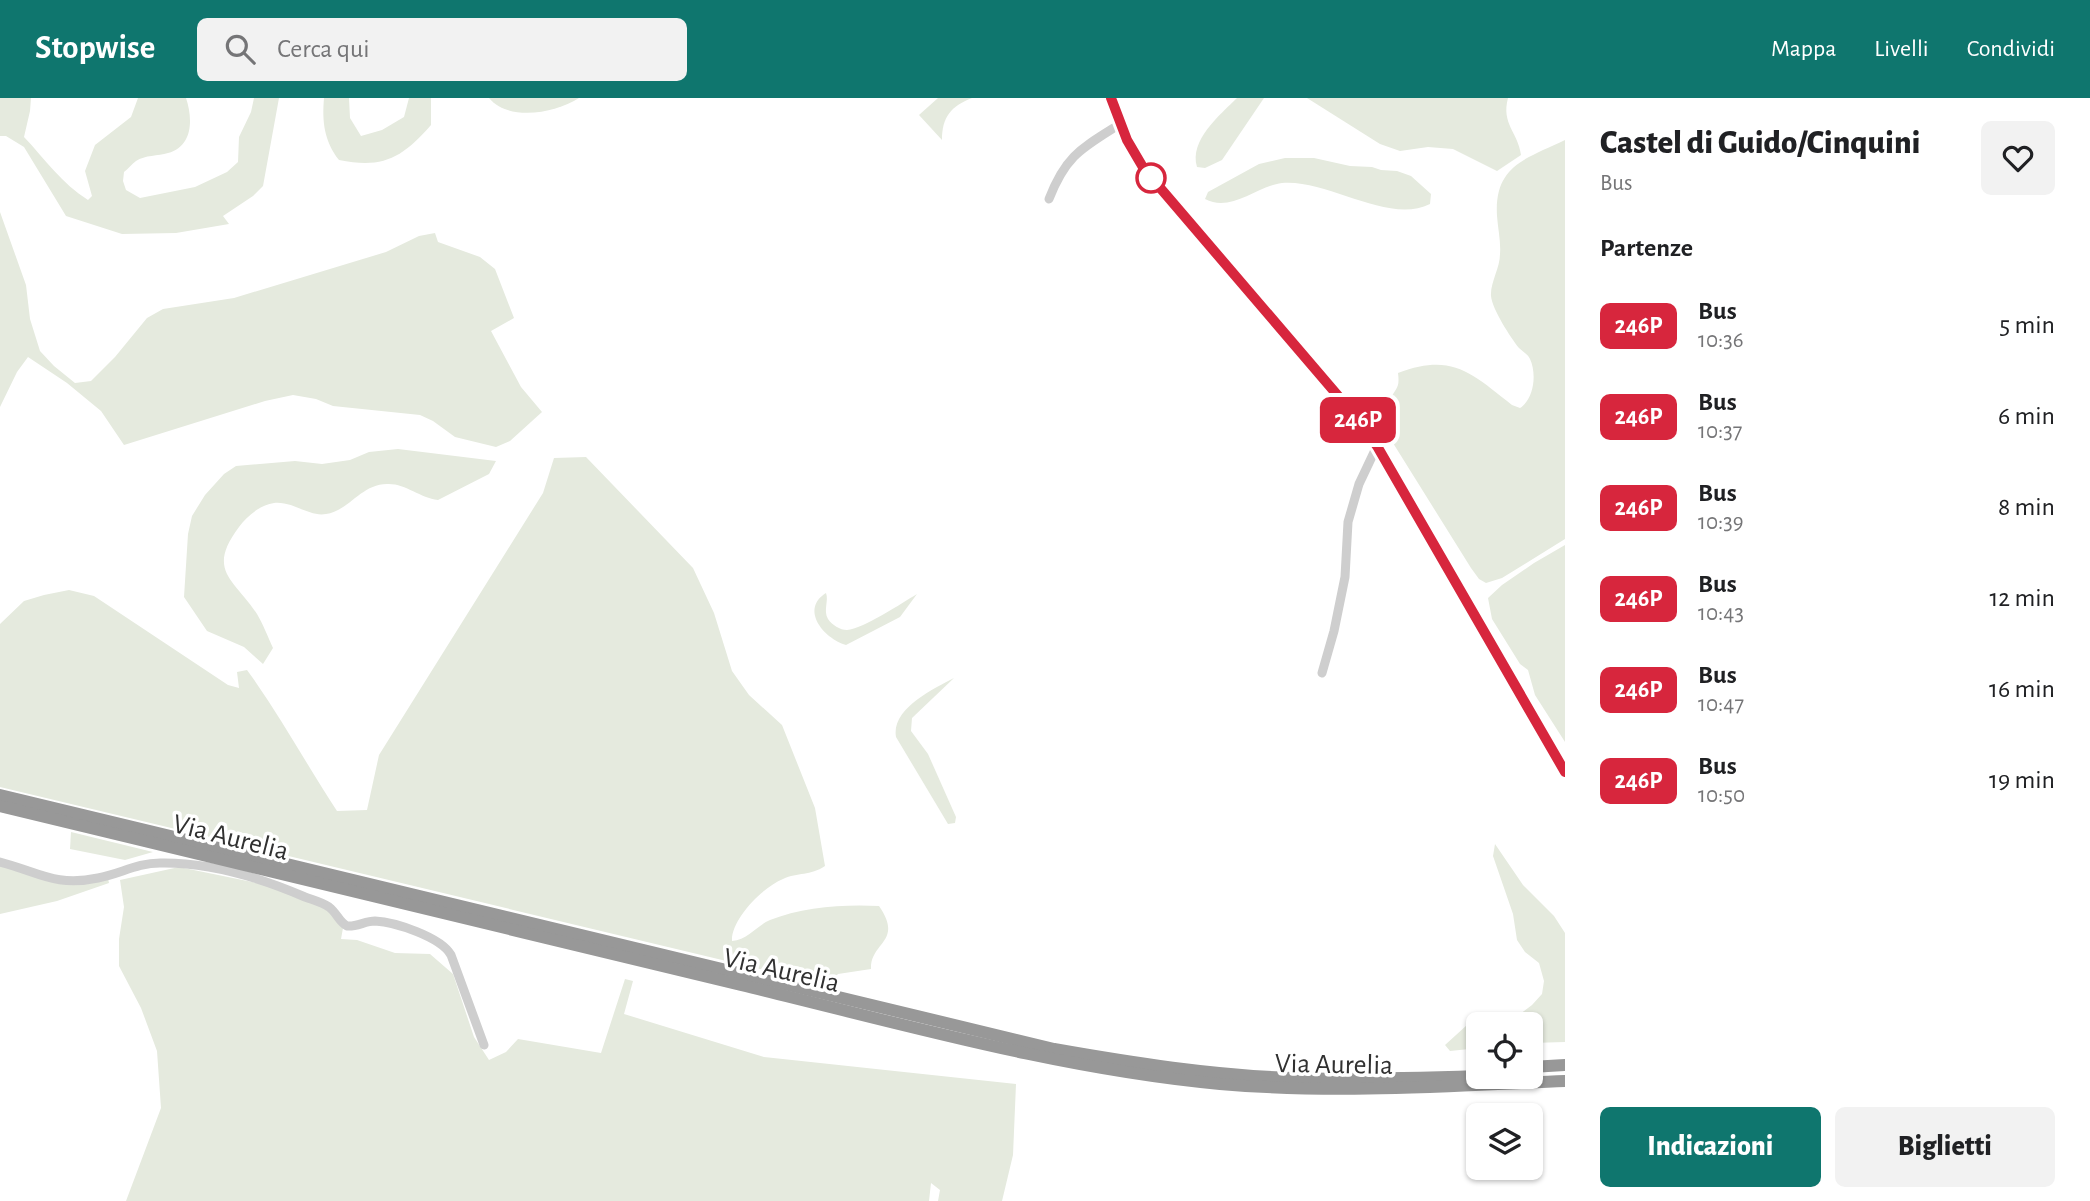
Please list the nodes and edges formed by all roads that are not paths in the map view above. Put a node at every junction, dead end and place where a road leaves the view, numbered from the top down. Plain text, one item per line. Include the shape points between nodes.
1 (1111, 98) edge
2 (1120, 124) junction
3 (1049, 199) dead end
4 (1377, 446) junction
5 (1322, 673) dead end
6 (1565, 772) edge
7 (0, 795) edge
8 (0, 806) edge
9 (0, 862) edge
10 (484, 1045) dead end
11 (1565, 1065) edge
12 (1543, 1066) edge
13 (1565, 1072) edge
14 (1543, 1073) edge
15 (1466, 1075) edge
16 (1565, 1081) edge
17 (1543, 1082) edge
18 (1466, 1085) edge
19 (1565, 1088) edge
20 (1517, 1089) edge
21 (1542, 1089) edge
22 (1543, 1089) edge

1 - 2 street
2 - 3 street via 1071,156
2 - 4 street via 1156,184
4 - 5 street via 1348,522 1345,577
4 - 6 street
7 - 15 highway, Via Aurelia via 1054,1049 1220,1073 1292,1078
8 - 18 highway, Via Aurelia via 1100,1067 1220,1084 1294,1088
9 - 10 street via 49,880 114,875 153,863 219,870 289,889 325,905 347,926 375,921 433,939 449,952
11 - 12 highway
13 - 14 highway
16 - 17 highway, Via Aurelia
19 - 22 highway
20 - 21 highway

